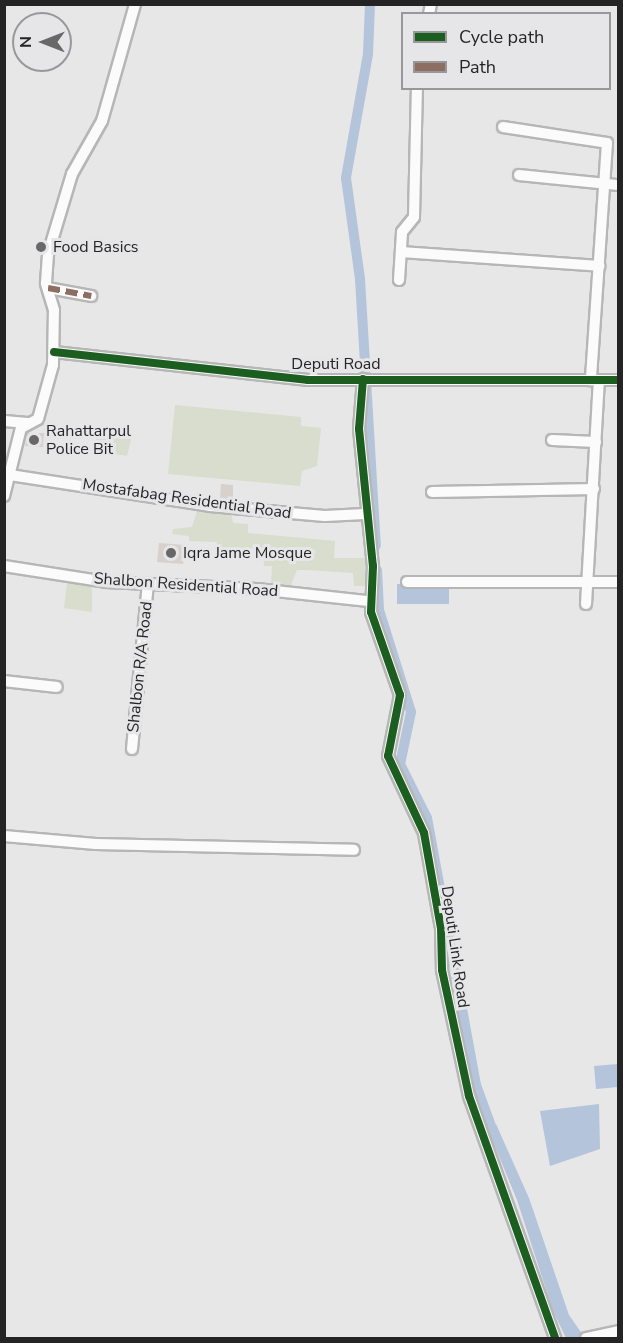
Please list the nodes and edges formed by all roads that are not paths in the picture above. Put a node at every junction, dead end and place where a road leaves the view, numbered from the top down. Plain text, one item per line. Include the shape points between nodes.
1 (135, 4) edge
2 (417, 90) edge
3 (503, 127) dead end
4 (519, 175) dead end
5 (604, 184) junction
6 (618, 185) edge
7 (401, 252) junction
8 (600, 266) junction
9 (399, 280) dead end
10 (48, 288) junction
11 (91, 296) dead end
12 (54, 352) junction
13 (363, 379) junction
14 (595, 380) junction
15 (618, 380) edge
16 (4, 421) edge
17 (29, 424) junction
18 (552, 440) dead end
19 (596, 442) junction
20 (10, 475) junction
21 (594, 489) junction
22 (432, 492) dead end
23 (4, 496) edge
24 (365, 514) junction
25 (4, 566) edge
26 (407, 582) dead end
27 (590, 582) junction
28 (618, 582) edge
29 (148, 584) junction
30 (368, 601) dead end
31 (586, 604) dead end
32 (4, 681) edge
33 (57, 687) dead end
34 (132, 749) dead end
35 (4, 836) edge
36 (354, 850) dead end
37 (618, 1331) edge
38 (555, 1338) edge
39 (587, 1338) edge

1 - 10 street via 102,121 79,159 64,198 48,255
2 - 7 street via 414,217 402,232
3 - 5 street via 607,143
4 - 5 street
5 - 6 street
5 - 8 street
7 - 8 street
7 - 9 street
8 - 14 street via 599,288 593,294
10 - 11 street
10 - 12 street via 54,310
12 - 13 street, Deputi Road via 308,380
12 - 17 street via 44,404 38,419
13 - 14 street, Deputi Road
13 - 24 street, Deputi Link Road via 359,429
14 - 15 street, Deputi Road
14 - 19 street
16 - 17 street
17 - 20 street via 21,428
18 - 19 street
19 - 21 street
20 - 23 street
20 - 24 street, Mostafabag Residential Road via 189,503 307,515
21 - 22 street
21 - 27 street
24 - 38 street, Deputi Link Road via 373,566 371,612 400,695 388,756 424,833 441,928 442,970 469,1096
25 - 29 street, Shalbon Residential Road
26 - 27 street
27 - 28 street
27 - 31 street
29 - 30 street, Shalbon Residential Road
29 - 34 street, Shalbon R/A Road
32 - 33 street
35 - 36 street via 96,844
37 - 39 street

